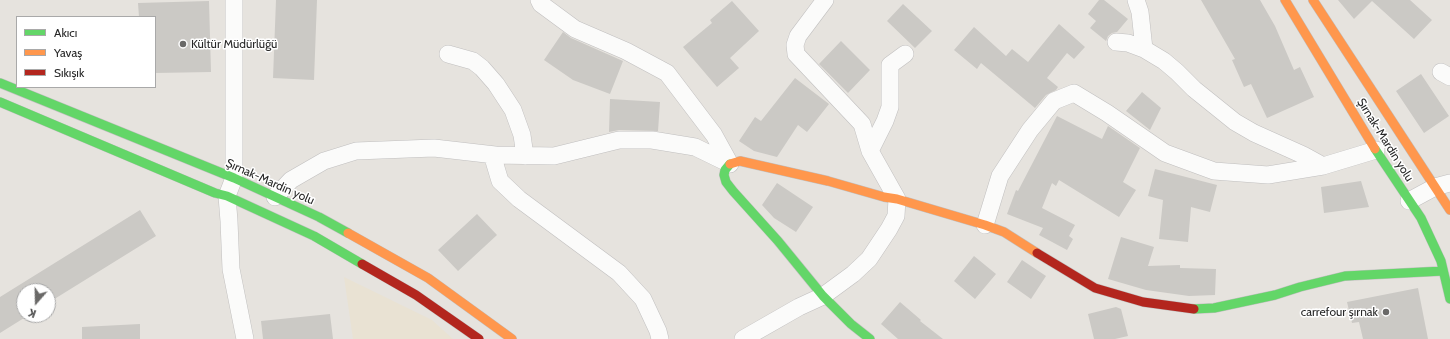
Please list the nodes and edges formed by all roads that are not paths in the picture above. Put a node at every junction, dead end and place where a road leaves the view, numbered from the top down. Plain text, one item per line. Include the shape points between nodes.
1 (234, 0) edge
2 (539, 0) edge
3 (825, 0) edge
4 (1136, 0) edge
5 (1285, 0) edge
6 (1313, 0) edge
7 (1116, 42) dead end
8 (1144, 49) junction
9 (448, 54) dead end
10 (905, 54) dead end
11 (0, 83) edge
12 (0, 102) edge
13 (1376, 150) junction
14 (870, 151) junction
15 (495, 155) junction
16 (525, 156) junction
17 (730, 164) junction
18 (1323, 166) junction
19 (234, 178) junction
20 (1443, 185) edge
21 (227, 196) junction
22 (275, 197) junction
23 (897, 199) junction
24 (1410, 201) junction
25 (1450, 210) edge
26 (985, 225) junction
27 (1443, 271) junction
28 (823, 296) junction
29 (1450, 299) edge
30 (244, 339) edge
31 (479, 339) edge
32 (512, 339) edge
33 (660, 339) edge
34 (743, 339) edge
35 (870, 339) edge

1 - 19 street
2 - 17 street via 575,29 626,50 667,73 714,135
3 - 14 street via 798,36 796,54 862,124
4 - 8 street via 1140,12
5 - 13 street, Şırnak-Mardin yolu
6 - 20 street, Şırnak-Mardin yolu
7 - 8 street
8 - 18 street via 1164,61 1235,122
9 - 16 street via 472,61 496,84 513,110 522,135
10 - 14 street via 890,65 890,107 886,121
11 - 19 street, Şırnak-Mardin yolu
12 - 21 street
13 - 18 street
13 - 24 street, Şırnak-Mardin yolu
14 - 23 street
15 - 16 street
15 - 22 street via 434,148 356,151 324,161 291,180
15 - 33 street via 494,161 500,181 519,199 619,273 643,299
16 - 17 street via 554,156 620,140 652,140 696,147
17 - 23 street via 746,162
17 - 28 street via 725,170 726,182
18 - 26 street via 1268,175 1214,170 1165,153 1074,93 1054,102 1030,130 1000,176
19 - 21 street
19 - 22 street, Şırnak-Mardin yolu
20 - 24 street
20 - 25 street, Şırnak-Mardin yolu
21 - 30 street via 231,269
21 - 31 street via 320,240 416,295
22 - 32 street, Şırnak-Mardin yolu via 319,217 428,278
23 - 26 street
23 - 28 street via 896,216 868,259 853,274
24 - 27 street, Şırnak-Mardin yolu via 1421,218
26 - 27 street via 1004,232 1095,288 1143,302 1188,309 1222,307 1345,276
27 - 29 street, Şırnak-Mardin yolu
28 - 34 street
28 - 35 street

